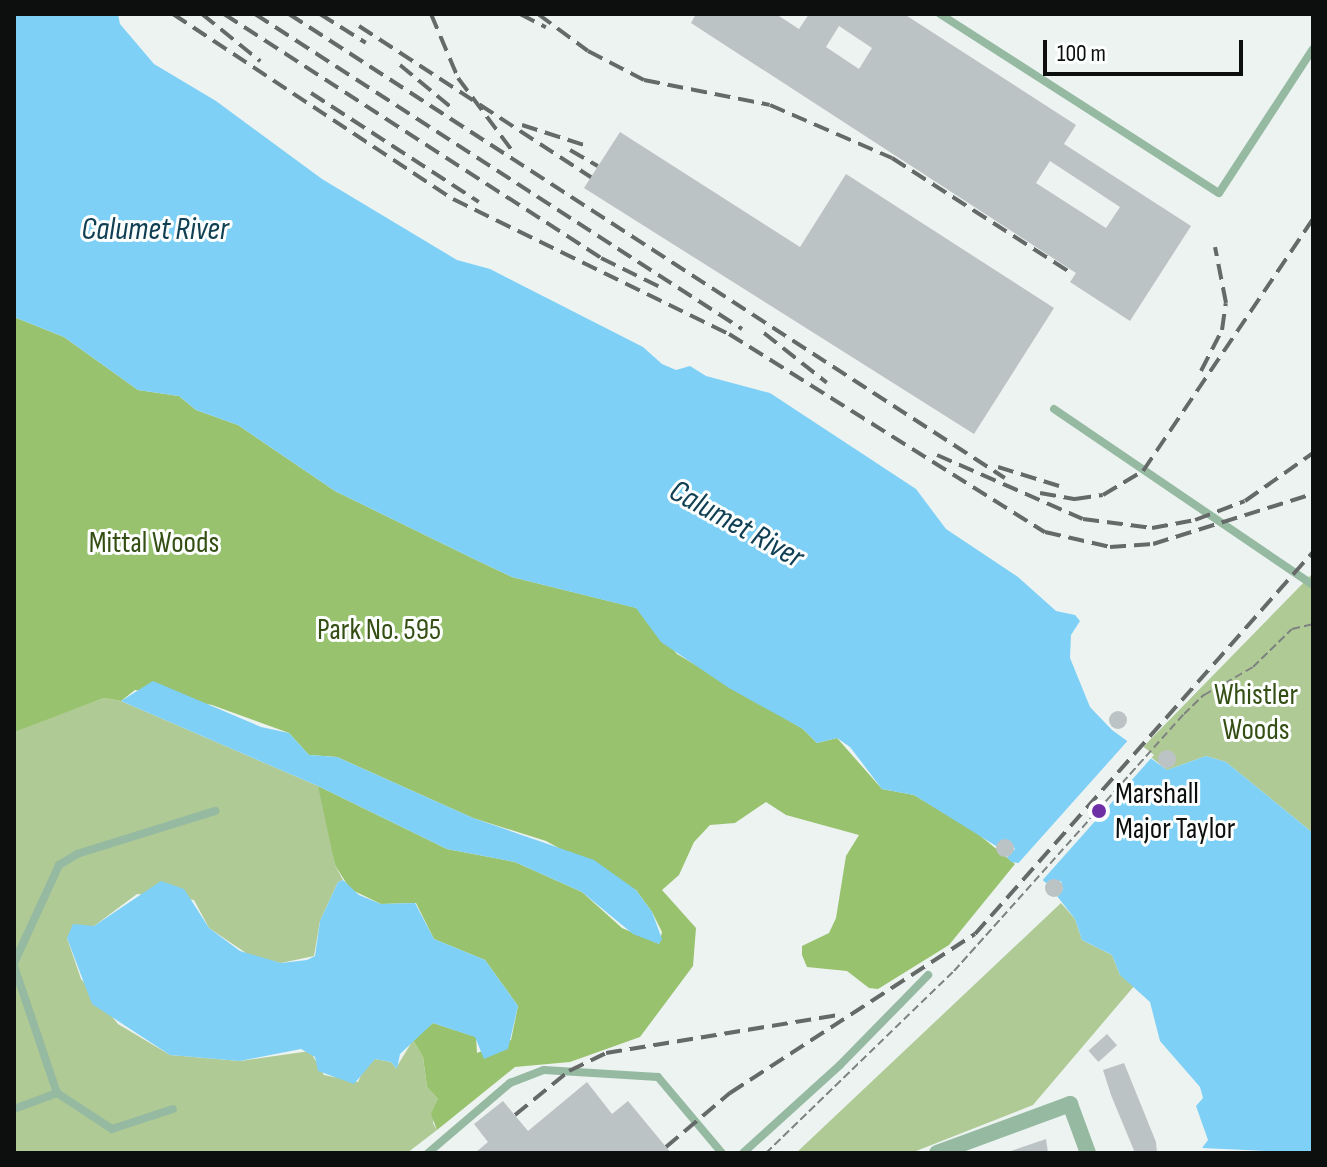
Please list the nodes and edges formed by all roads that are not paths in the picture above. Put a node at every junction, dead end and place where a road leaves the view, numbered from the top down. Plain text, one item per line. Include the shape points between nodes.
1 (940, 14) edge
2 (1313, 49) edge
3 (1054, 409) dead end
4 (1313, 585) edge
5 (215, 811) dead end
6 (14, 965) edge
7 (928, 975) dead end
8 (57, 1093) junction
9 (14, 1109) edge
10 (173, 1109) dead end
11 (973, 1147) edge
12 (428, 1153) edge
13 (722, 1153) edge
14 (743, 1153) edge
15 (937, 1153) edge
16 (1088, 1153) edge

1 - 2 lane via 1219,193
3 - 4 lane
5 - 6 lane via 77,854 59,865
6 - 8 lane
7 - 14 lane
8 - 9 lane
8 - 10 lane via 112,1129
11 - 15 street
11 - 16 street via 1070,1104
12 - 13 lane via 510,1083 544,1070 645,1072 658,1077

